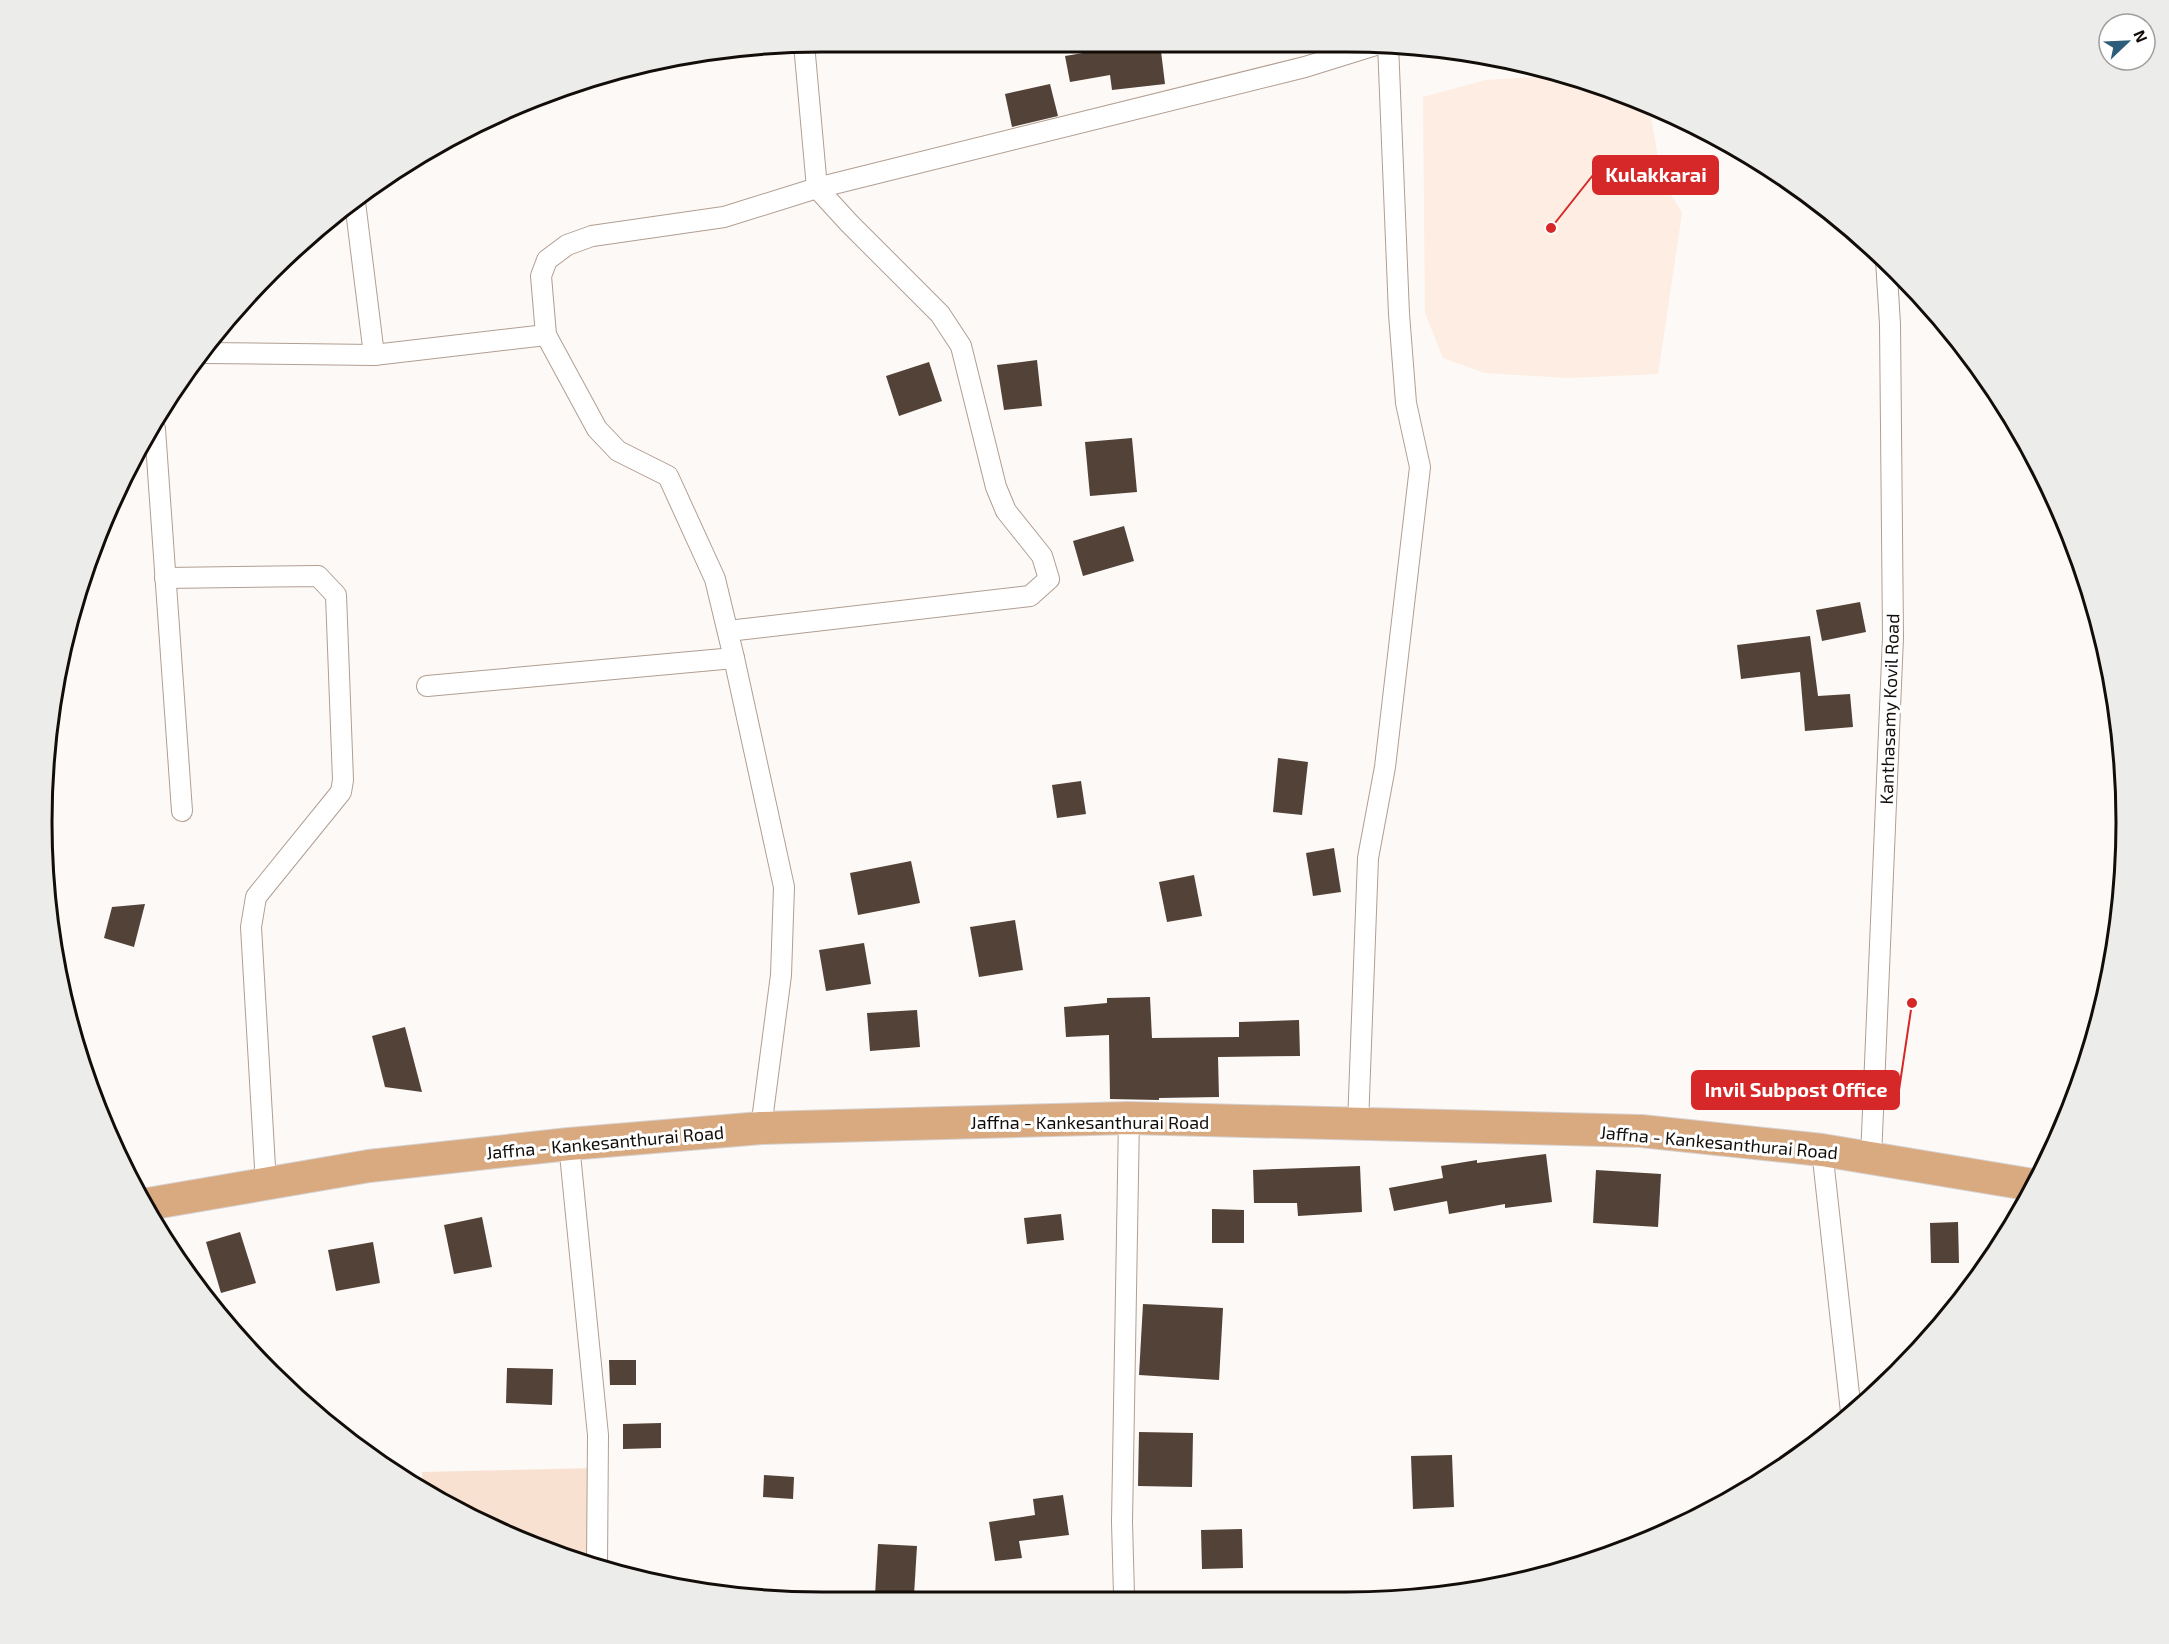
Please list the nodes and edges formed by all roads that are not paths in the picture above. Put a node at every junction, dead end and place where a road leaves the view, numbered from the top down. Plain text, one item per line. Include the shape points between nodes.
1 (1354, 52) edge
2 (805, 53) edge
3 (1388, 54) edge
4 (818, 188) junction
5 (356, 210) edge
6 (1887, 274) edge
7 (546, 335) junction
8 (213, 353) edge
9 (374, 355) junction
10 (156, 438) edge
11 (165, 578) junction
12 (728, 631) junction
13 (734, 658) junction
14 (427, 686) dead end
15 (182, 811) dead end
16 (1128, 1118) junction
17 (1358, 1124) junction
18 (761, 1128) junction
19 (570, 1144) junction
20 (1822, 1150) junction
21 (1871, 1158) junction
22 (266, 1184) junction
23 (2025, 1184) edge
24 (154, 1203) edge
25 (1850, 1404) edge
26 (597, 1557) edge
27 (1124, 1592) edge

1 - 4 street via 1305,68
2 - 4 street
3 - 17 street via 1399,314 1406,403 1420,467 1385,767 1368,858
4 - 7 street via 724,217 592,236 567,245 546,260 541,276
4 - 12 street via 940,314 961,346 996,487 1006,511 1042,556 1049,579 1030,596
5 - 9 street
6 - 21 street, Kanthasamy Kovil Road via 1893,637
7 - 9 street
7 - 12 street via 597,429 618,451 668,476 715,579
8 - 9 street
10 - 11 street
11 - 15 street
11 - 22 street via 318,576 336,595 344,780 341,792 256,897 251,927
12 - 13 street
13 - 14 street
13 - 18 street via 784,887 781,975
16 - 17 main road, Jaffna - Kankesanthurai Road
16 - 18 main road, Jaffna - Kankesanthurai Road
16 - 27 street
17 - 20 main road, Jaffna - Kankesanthurai Road via 1641,1131
18 - 19 main road, Jaffna - Kankesanthurai Road
19 - 22 main road, Jaffna - Kankesanthurai Road via 369,1167
19 - 26 street via 598,1435
20 - 21 main road, Jaffna - Kankesanthurai Road
20 - 25 street
21 - 23 main road, Jaffna - Kankesanthurai Road
22 - 24 main road, Jaffna - Kankesanthurai Road

